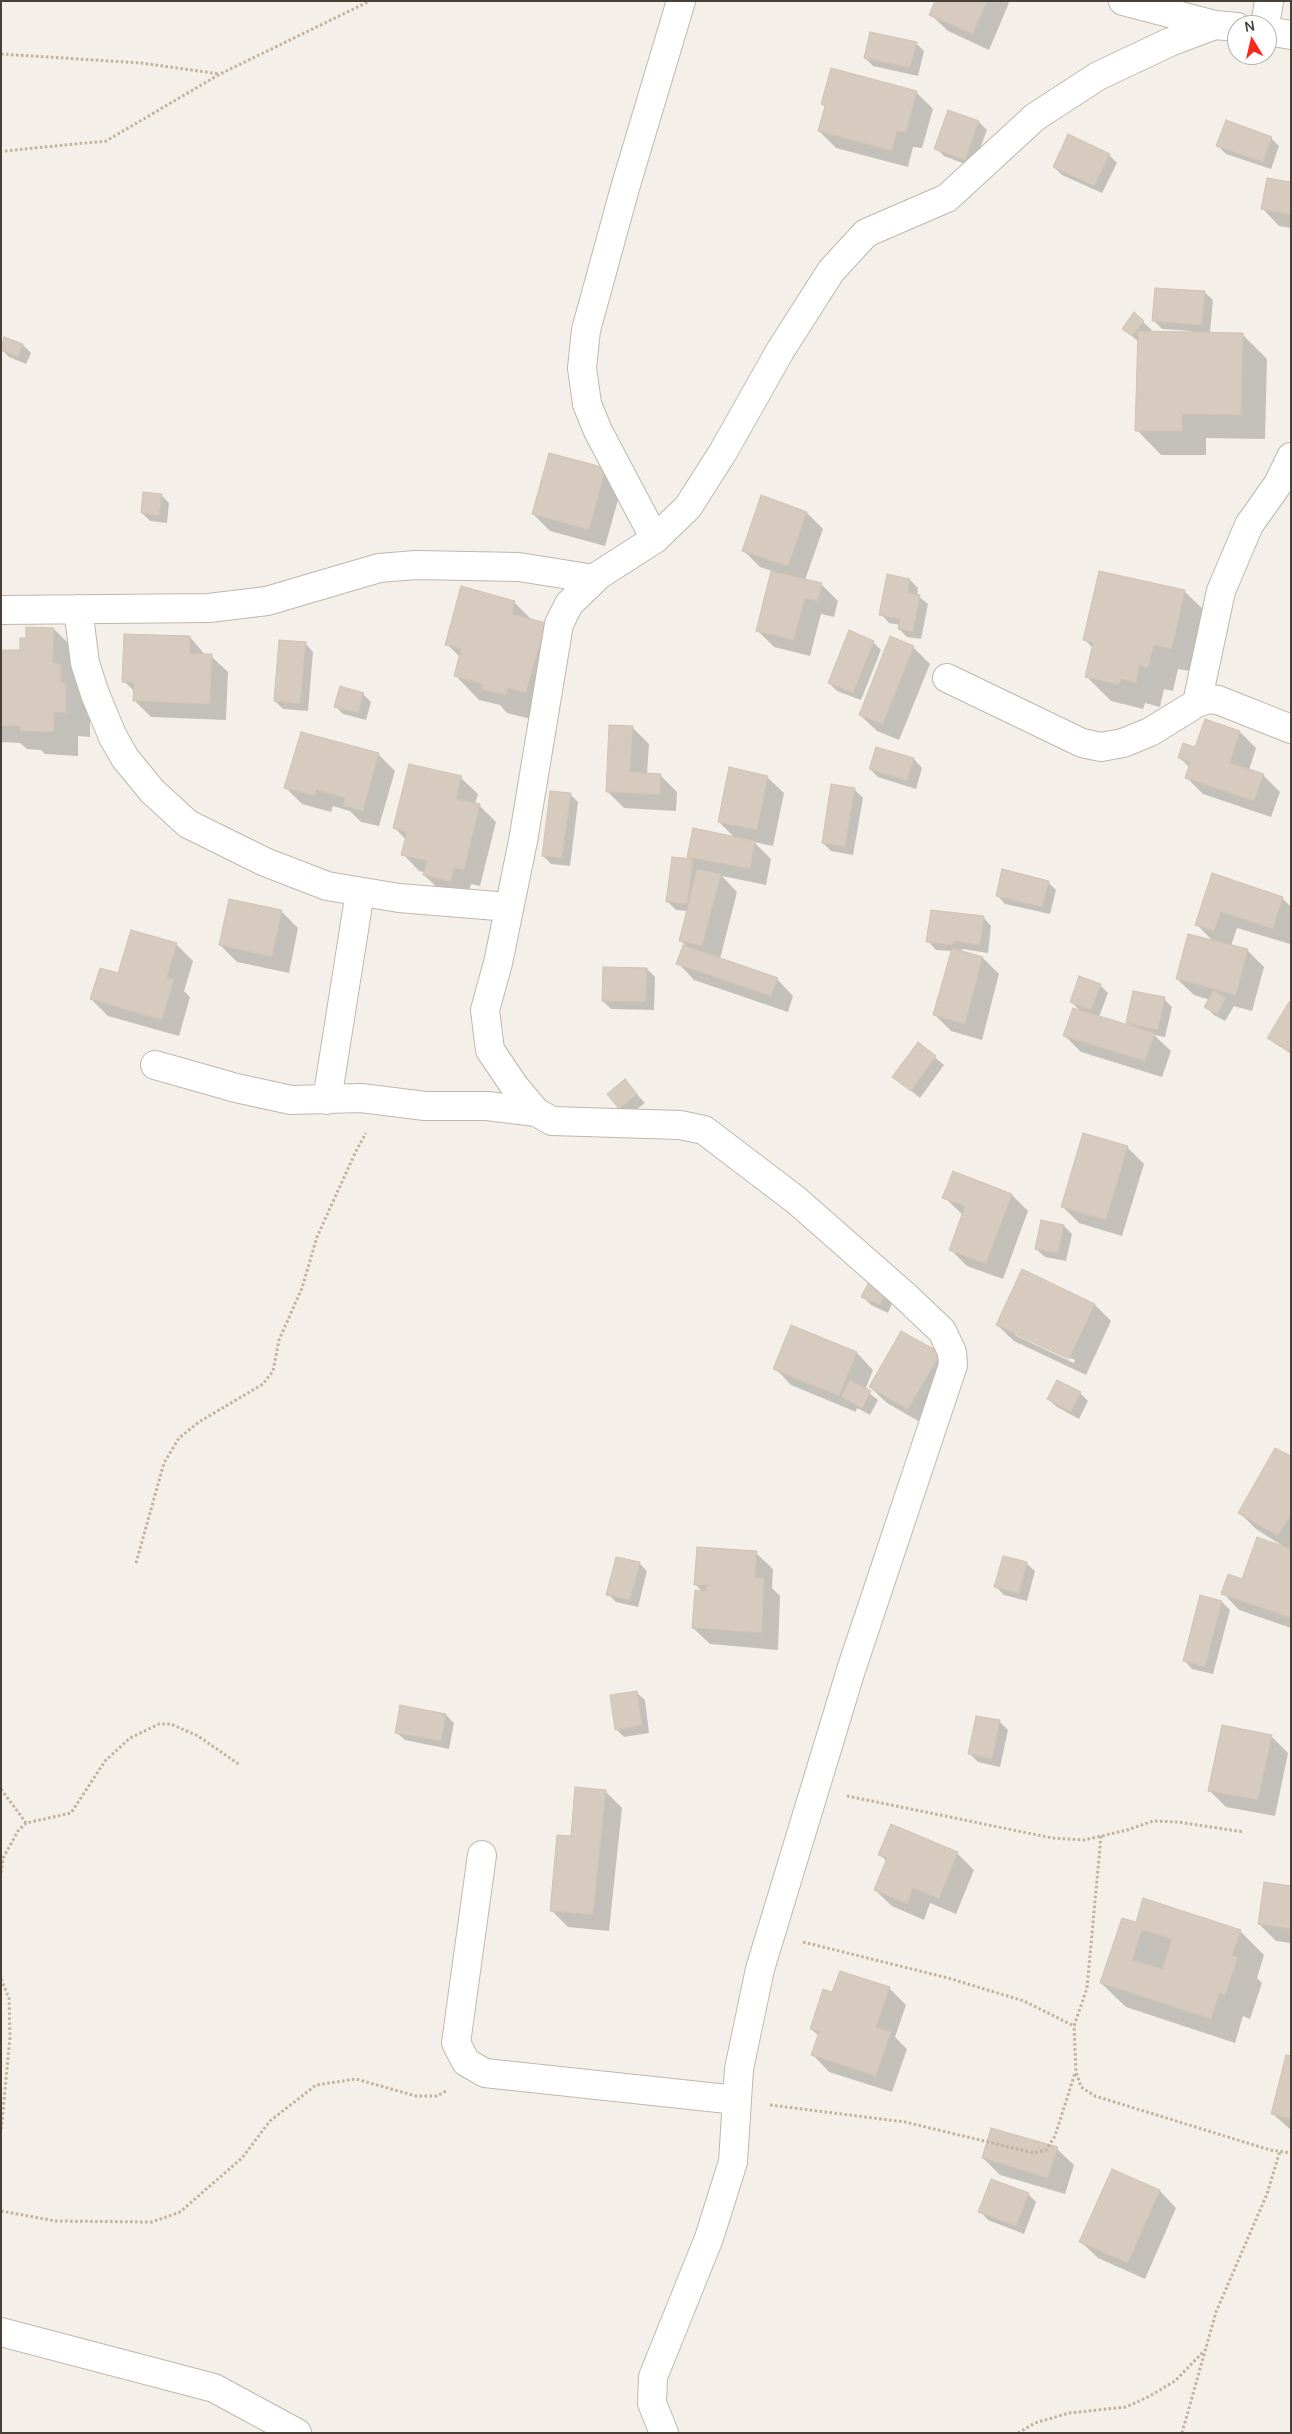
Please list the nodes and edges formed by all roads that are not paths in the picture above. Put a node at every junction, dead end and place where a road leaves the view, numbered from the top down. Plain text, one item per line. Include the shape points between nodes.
1 (681, 1) edge
2 (1123, 1) edge
3 (1269, 1) edge
4 (1267, 15) edge
5 (1226, 26) edge
6 (1277, 33) edge
7 (1291, 35) edge
8 (1291, 456) edge
9 (654, 539) junction
10 (594, 579) junction
11 (78, 609) junction
12 (1, 610) edge
13 (947, 678) dead end
14 (1197, 703) junction
15 (1291, 729) edge
16 (360, 892) junction
17 (509, 907) junction
18 (154, 1065) dead end
19 (327, 1100) junction
20 (536, 1112) junction
21 (482, 1855) dead end
22 (737, 2100) junction
23 (1, 2332) edge
24 (297, 2433) edge
25 (664, 2433) edge

1 - 9 street via 591,311 582,368 588,404 598,431
2 - 5 street
3 - 4 street
5 - 9 street via 1170,42 1098,76 1035,117 947,198 866,233 831,271 688,507
6 - 7 street
8 - 14 street via 1278,484 1249,525 1221,591
9 - 10 street
10 - 11 street via 519,567 416,565 379,568 267,601 209,608
10 - 17 street via 569,604 559,624
11 - 12 street
11 - 16 street via 85,662 94,694 112,737 152,791 188,824 265,862 327,886
13 - 14 street via 1082,743 1101,747 1123,743 1150,732
14 - 15 street via 1218,700
16 - 17 street
16 - 19 street
17 - 20 street via 485,1010 490,1050
18 - 19 street via 291,1100
19 - 20 street via 361,1098 425,1106 487,1106
20 - 22 street via 552,1121 680,1124 704,1130 796,1200 904,1294 942,1331 952,1352 953,1365 854,1660 760,1969 739,2069
21 - 22 street via 456,2044 466,2062 485,2073
22 - 25 street via 730,2171 709,2238 653,2376 652,2403
23 - 24 street via 214,2388

